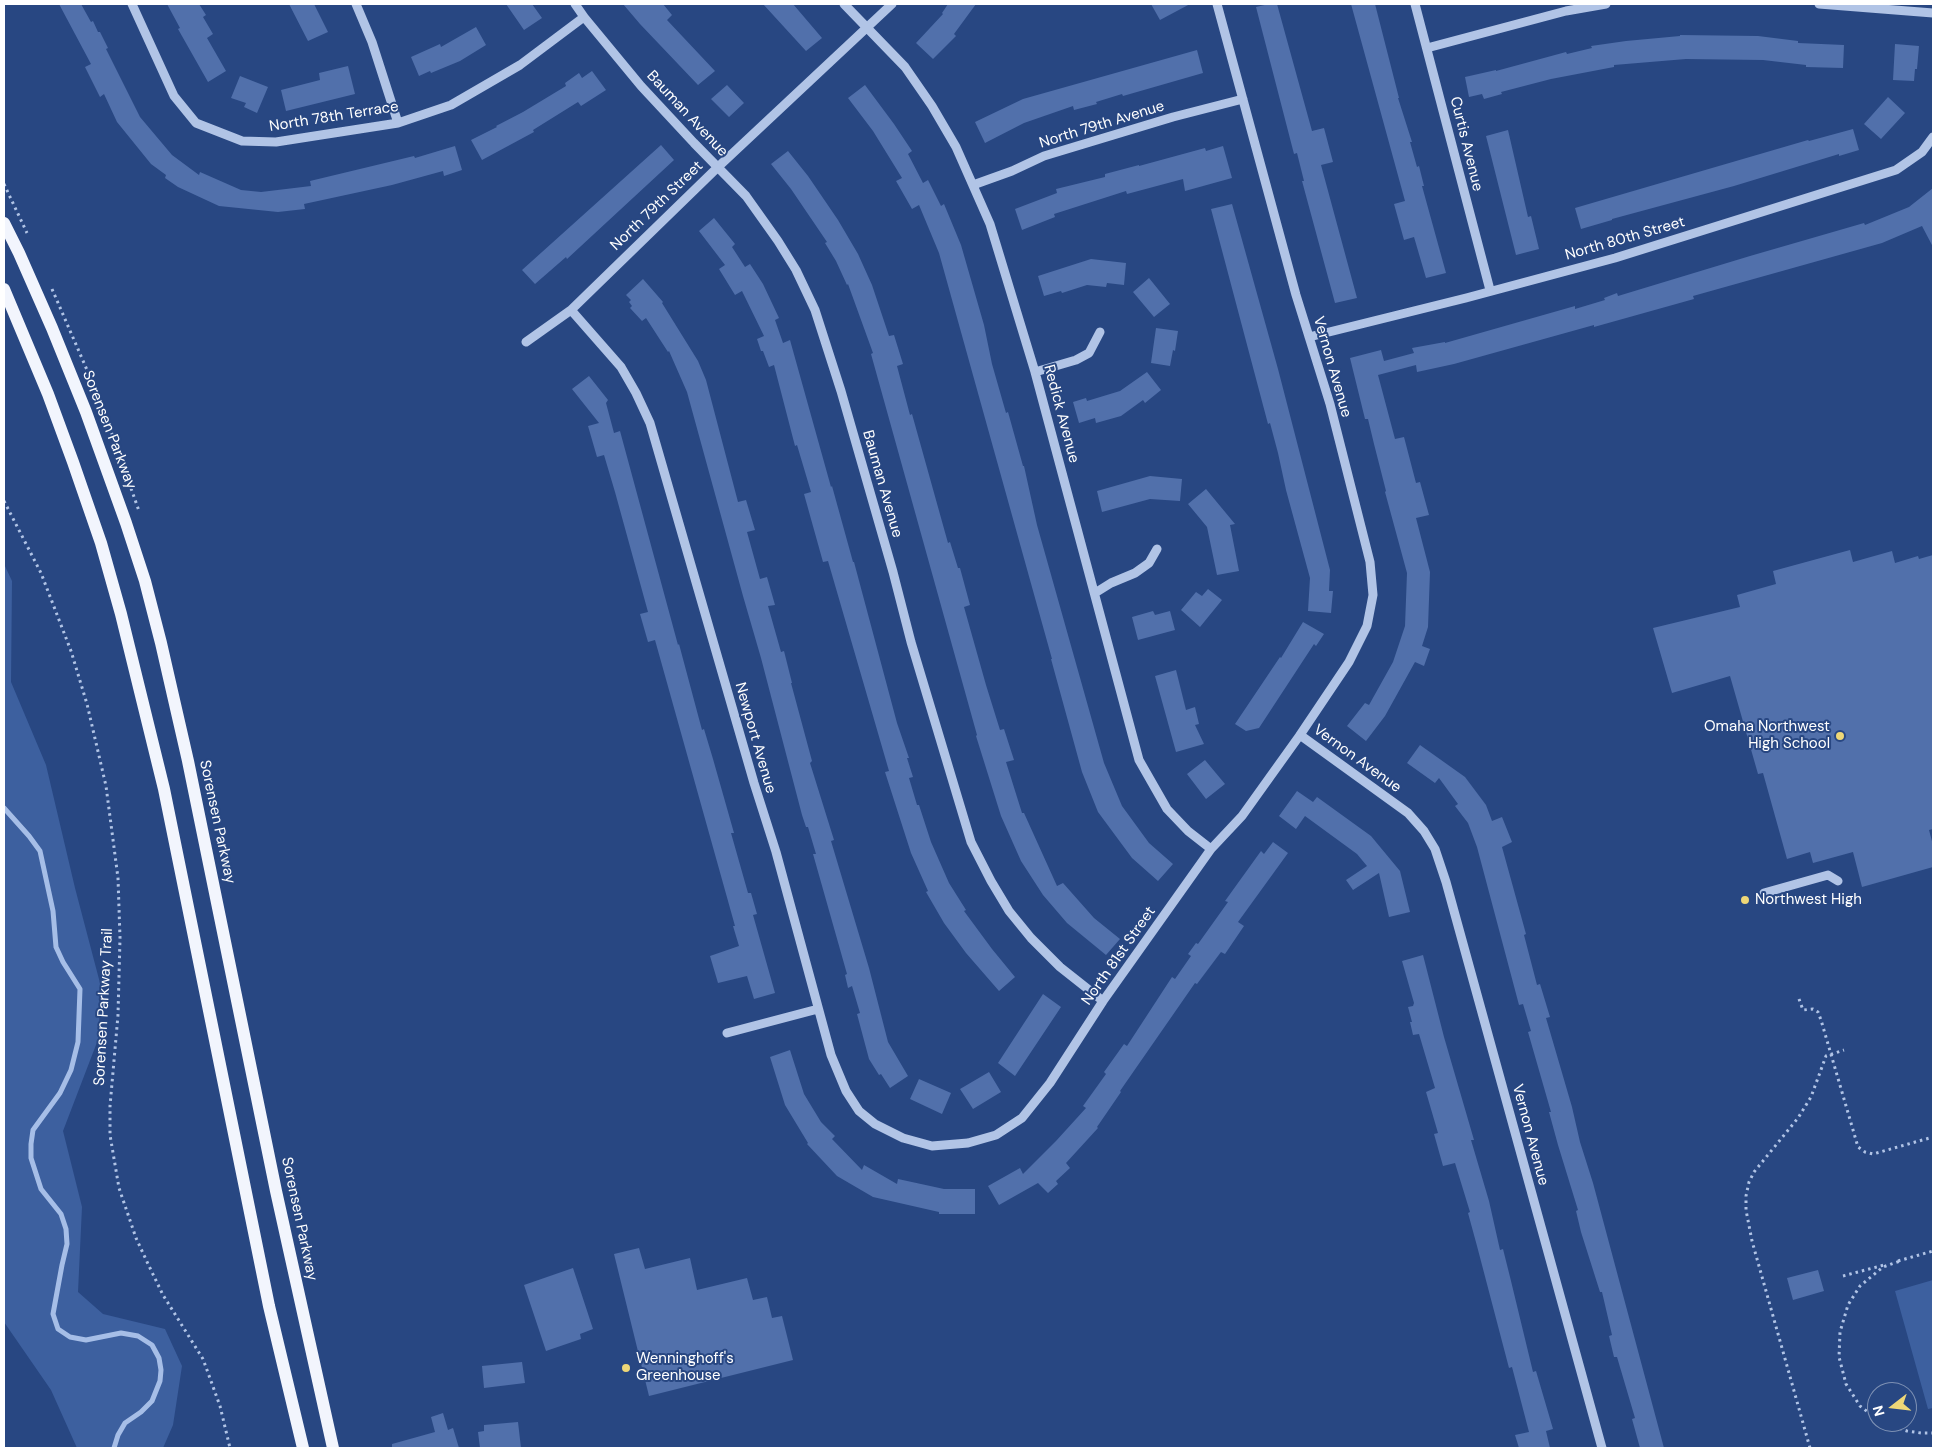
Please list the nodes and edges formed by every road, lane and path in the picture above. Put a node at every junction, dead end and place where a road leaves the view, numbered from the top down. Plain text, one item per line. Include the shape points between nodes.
1 (132, 4) edge
2 (356, 4) edge
3 (574, 4) edge
4 (844, 4) edge
5 (892, 4) edge
6 (1217, 4) edge
7 (1415, 4) edge
8 (1606, 4) edge
9 (1819, 4) edge
10 (1933, 13) edge
11 (584, 17) junction
12 (866, 27) junction
13 (1428, 48) junction
14 (1243, 99) junction
15 (398, 123) junction
16 (1933, 137) edge
17 (718, 167) junction
18 (973, 185) junction
19 (4, 223) edge
20 (4, 289) edge
21 (1490, 290) junction
22 (571, 310) junction
23 (1100, 332) dead end
24 (1309, 337) junction
25 (526, 342) dead end
26 (1035, 372) junction
27 (4, 501) edge
28 (1156, 549) dead end
29 (1095, 593) junction
30 (1300, 735) junction
31 (1211, 849) junction
32 (1838, 881) dead end
33 (1764, 893) dead end
34 (1799, 999) dead end
35 (1104, 1001) junction
36 (818, 1009) junction
37 (727, 1033) dead end
38 (1844, 1050) dead end
39 (1830, 1054) junction
40 (1933, 1137) edge
41 (932, 1146) joint
42 (1933, 1251) edge
43 (1900, 1260) junction
44 (1843, 1276) dead end
45 (1867, 1411) edge
46 (1912, 1432) edge
47 (1933, 1433) edge
48 (230, 1448) edge
49 (303, 1448) edge
50 (333, 1448) edge
51 (1602, 1448) edge
52 (1810, 1448) edge

1 - 15 street, North 78th Terrace via 174,96 196,123 242,141 276,142
2 - 15 street
3 - 11 street, Bauman Avenue
4 - 12 street, Redick Avenue
5 - 12 street, North 79th Street
6 - 14 street, Vernon Avenue
7 - 13 street, Curtis Avenue
8 - 13 street via 1566,11
9 - 10 street
11 - 15 street, North 78th Terrace via 520,65 480,90 451,105
11 - 17 street, Bauman Avenue via 641,86
12 - 17 street, North 79th Street
12 - 18 street, Redick Avenue via 905,67 956,147
13 - 21 street, Curtis Avenue
14 - 18 street, North 79th Avenue via 1044,156
14 - 24 street, Vernon Avenue
16 - 21 street, North 80th Street via 1922,152 1896,170 1615,258
17 - 22 street, North 79th Street
17 - 35 street, Bauman Avenue via 746,196 778,242 815,310 971,842 1009,911 1035,943
18 - 26 street, Redick Avenue via 990,224
19 - 50 main road, Sorensen Parkway via 86,412 147,590 188,760 278,1200
20 - 49 main road via 73,462 101,543 126,633 164,789 266,1288
21 - 24 street, North 80th Street
22 - 25 street, North 79th Street
22 - 36 street, Newport Avenue via 620,367 650,423 776,852
23 - 26 street via 1089,353
24 - 30 street, Vernon Avenue via 1361,525 1370,562 1373,595 1367,626 1349,662
26 - 29 street, Redick Avenue
27 - 48 path, Sorensen Parkway Trail via 41,573 72,651 106,786 118,878 120,938 118,1015 110,1106 110,1135 119,1188 149,1266 203,1359 220,1406
28 - 29 street via 1150,563
29 - 31 street, Redick Avenue via 1139,760 1167,809
30 - 31 street, North 81st Street via 1242,816
30 - 51 street, Vernon Avenue via 1408,813 1435,850
31 - 35 street, North 81st Street
32 - 33 street via 1828,875
34 - 39 path via 1802,1010 1818,1012
35 - 41 street, North 81st Street via 1064,1063 1022,1118 996,1135 968,1143
36 - 37 street
36 - 41 street, Newport Avenue via 838,1075 859,1111 875,1124 903,1138
38 - 39 path
39 - 40 path via 1858,1147 1873,1154
39 - 52 path via 1826,1056 1811,1097 1802,1111 1754,1172 1746,1203 1752,1241
42 - 43 path
43 - 44 path
43 - 45 path via 1883,1267 1860,1286 1848,1305 1840,1332 1839,1357 1846,1384
46 - 47 path

